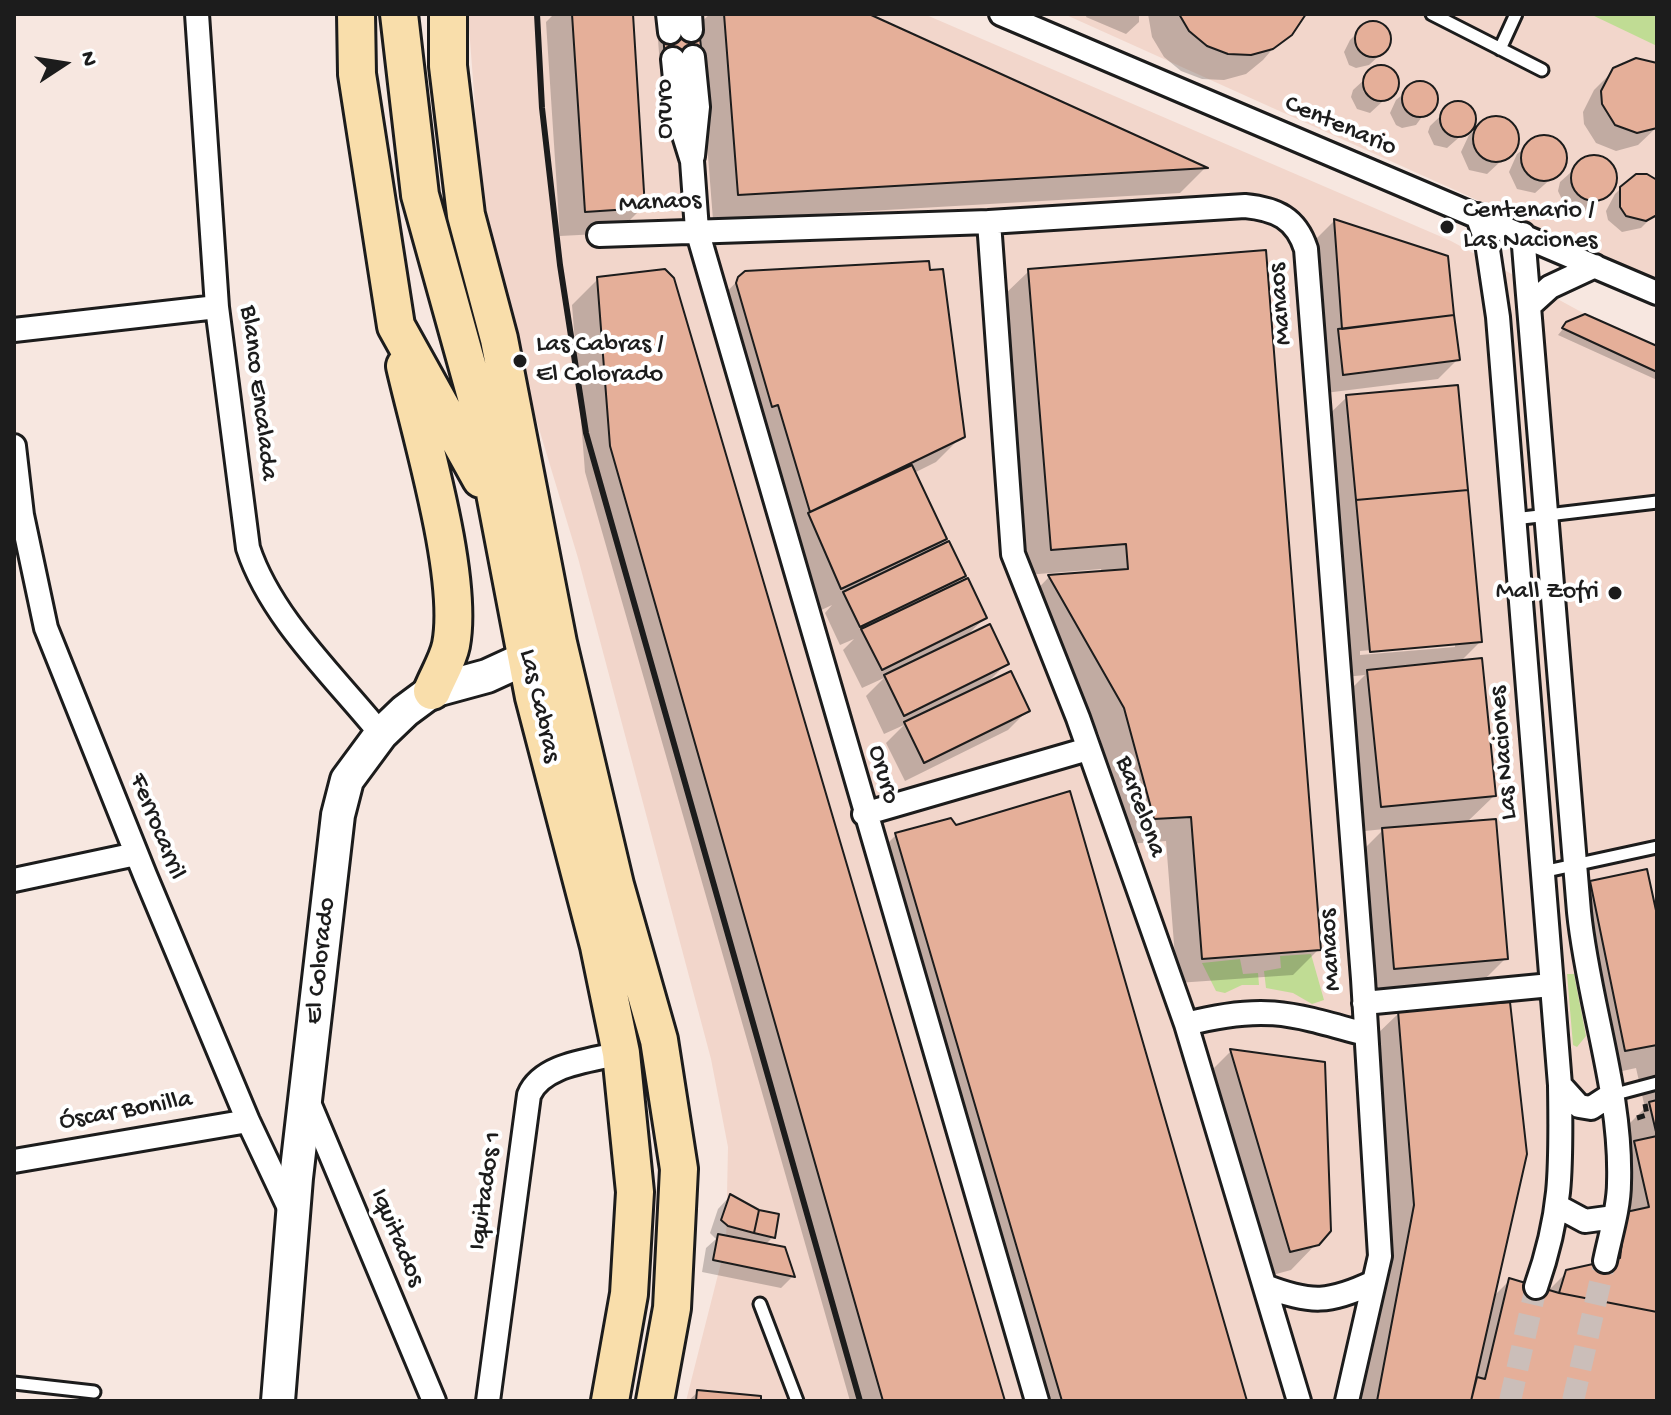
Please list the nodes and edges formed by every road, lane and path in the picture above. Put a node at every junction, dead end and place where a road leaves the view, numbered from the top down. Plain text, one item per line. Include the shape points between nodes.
1 (197, 14) edge
2 (356, 14) edge
3 (399, 14) edge
4 (448, 14) edge
5 (1001, 14) edge
6 (1432, 14) edge
7 (1516, 14) edge
8 (1500, 49) junction
9 (683, 58) dead end
10 (1542, 70) dead end
11 (1477, 215) junction
12 (989, 222) junction
13 (697, 230) junction
14 (1523, 234) junction
15 (599, 235) dead end
16 (1595, 266) junction
17 (1657, 293) edge
18 (1529, 306) junction
19 (217, 307) junction
20 (396, 326) junction
21 (14, 330) edge
22 (14, 446) edge
23 (1657, 502) edge
24 (496, 506) junction
25 (1546, 515) junction
26 (1514, 519) junction
27 (558, 643) junction
28 (527, 659) junction
29 (432, 691) junction
30 (381, 734) junction
31 (1088, 749) junction
32 (864, 814) junction
33 (1657, 847) edge
34 (136, 854) junction
35 (1574, 866) junction
36 (1542, 872) junction
37 (14, 880) edge
38 (1551, 985) junction
39 (1364, 1003) junction
40 (1186, 1024) junction
41 (1365, 1034) junction
42 (621, 1053) junction
43 (1657, 1083) edge
44 (1560, 1085) junction
45 (1611, 1095) junction
46 (306, 1096) junction
47 (248, 1121) junction
48 (14, 1161) edge
49 (1559, 1207) junction
50 (293, 1215) junction
51 (1614, 1217) junction
52 (1605, 1261) tunnel mouth
53 (1374, 1282) junction
54 (1265, 1286) junction
55 (1536, 1287) tunnel mouth
56 (760, 1304) dead end
57 (14, 1383) edge
58 (94, 1392) dead end
59 (661, 1393) edge
60 (278, 1401) edge
61 (434, 1401) edge
62 (488, 1401) edge
63 (610, 1401) edge
64 (797, 1401) edge
65 (1037, 1401) edge
66 (1299, 1401) edge
67 (1347, 1401) edge

1 - 19 street, Blanco Encalada
2 - 20 main road via 357,74
3 - 24 main road, Las Cabras via 420,195 478,404
4 - 27 main road, Las Cabras via 448,66 466,215 499,339
5 - 11 street, Centenario
6 - 8 lane
7 - 8 lane
8 - 10 lane
9 - 13 street, Oruro via 679,119 692,161
11 - 14 street, Centenario
11 - 26 street, Las Naciones via 1487,243 1498,317
12 - 13 street, Manaos
12 - 31 street, Barcelona via 1013,554
12 - 39 street, Manaos via 1245,206 1267,208 1290,219 1301,233 1309,281
13 - 15 street, Manaos
13 - 32 street, Oruro
14 - 16 street, Centenario
14 - 18 street
16 - 17 street, Centenario
16 - 18 street via 1550,287
18 - 25 street
19 - 21 street
19 - 30 street, Blanco Encalada via 248,548 259,580 276,608
20 - 24 main road
20 - 29 main road via 452,595 451,645
22 - 34 street, Ferrocarril via 22,515 46,628
23 - 25 lane
24 - 28 main road, Las Cabras
25 - 26 lane
25 - 35 street
26 - 36 street, Las Naciones
27 - 28 street, El Colorado
27 - 59 main road, Las Cabras via 615,885 659,1040 679,1169 672,1308
28 - 29 street, El Colorado
28 - 42 main road, Las Cabras
29 - 30 street, El Colorado
30 - 46 street, El Colorado via 347,780 338,815
31 - 32 street
31 - 40 street, Barcelona
32 - 65 street, Oruro
33 - 35 lane
34 - 37 street
34 - 47 street, Ferrocarril
35 - 36 lane
35 - 45 street via 1584,961
36 - 38 street, Las Naciones
38 - 39 street
38 - 44 street, Las Naciones
39 - 41 street, Manaos
40 - 41 street, Manaos via 1257,1011
40 - 54 street, Barcelona
41 - 53 street, Manaos via 1380,1256
42 - 62 street, Iquitados 1 via 549,1072 535,1081 529,1095
42 - 63 main road, Las Cabras via 635,1192 629,1294
43 - 45 lane
44 - 45 street via 1579,1106 1591,1108
44 - 49 street, Las Naciones
45 - 51 street via 1619,1157
46 - 50 street, El Colorado
46 - 61 street, Iquitados
47 - 48 street, Óscar Bonilla
47 - 50 street, Ferrocarril
49 - 51 street via 1585,1221
49 - 55 street, Las Naciones
50 - 60 street, El Colorado
51 - 52 street
53 - 54 street via 1319,1301
53 - 67 street, Manaos
54 - 66 street, Barcelona
56 - 64 lane
57 - 58 lane

